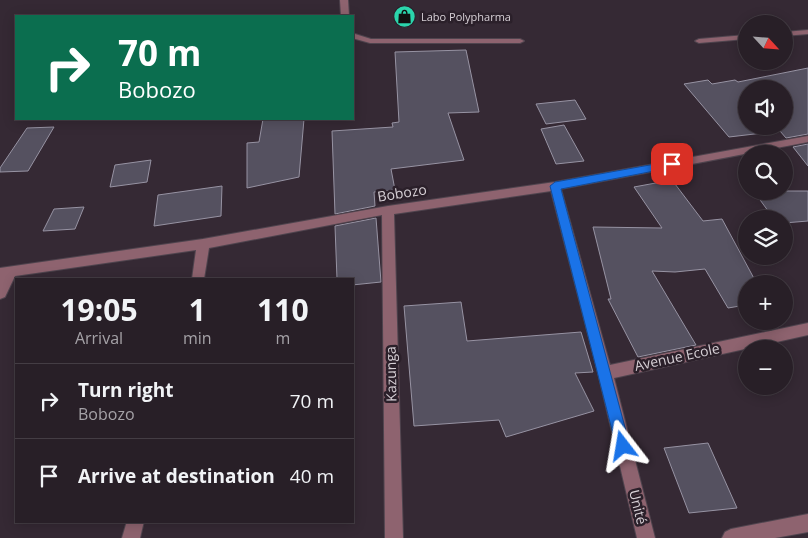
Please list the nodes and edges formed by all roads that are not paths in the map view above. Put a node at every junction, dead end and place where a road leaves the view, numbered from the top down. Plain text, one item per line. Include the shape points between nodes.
1 (344, 0) edge
2 (345, 15) edge
3 (808, 32) edge
4 (793, 33) edge
5 (354, 36) edge
6 (738, 38) edge
7 (520, 41) dead end
8 (699, 41) dead end
9 (808, 139) edge
10 (555, 186) junction
11 (388, 210) junction
12 (202, 244) junction
13 (6, 272) edge
14 (198, 278) edge
15 (0, 293) edge
16 (808, 329) edge
17 (605, 373) junction
18 (135, 523) edge
19 (808, 523) edge
20 (131, 538) edge
21 (394, 538) edge
22 (646, 538) edge
23 (731, 538) edge

1 - 2 street
3 - 4 street
5 - 7 street via 370,41
6 - 8 street
9 - 10 street, Bobozo
10 - 11 street, Bobozo
10 - 17 street, Unité
11 - 12 street, Bobozo
11 - 21 street, Kazunga
12 - 13 street, Bobozo
12 - 14 street
13 - 15 street
16 - 17 street, Avenue Ecole
17 - 22 street, Unité
18 - 20 street
19 - 23 street

